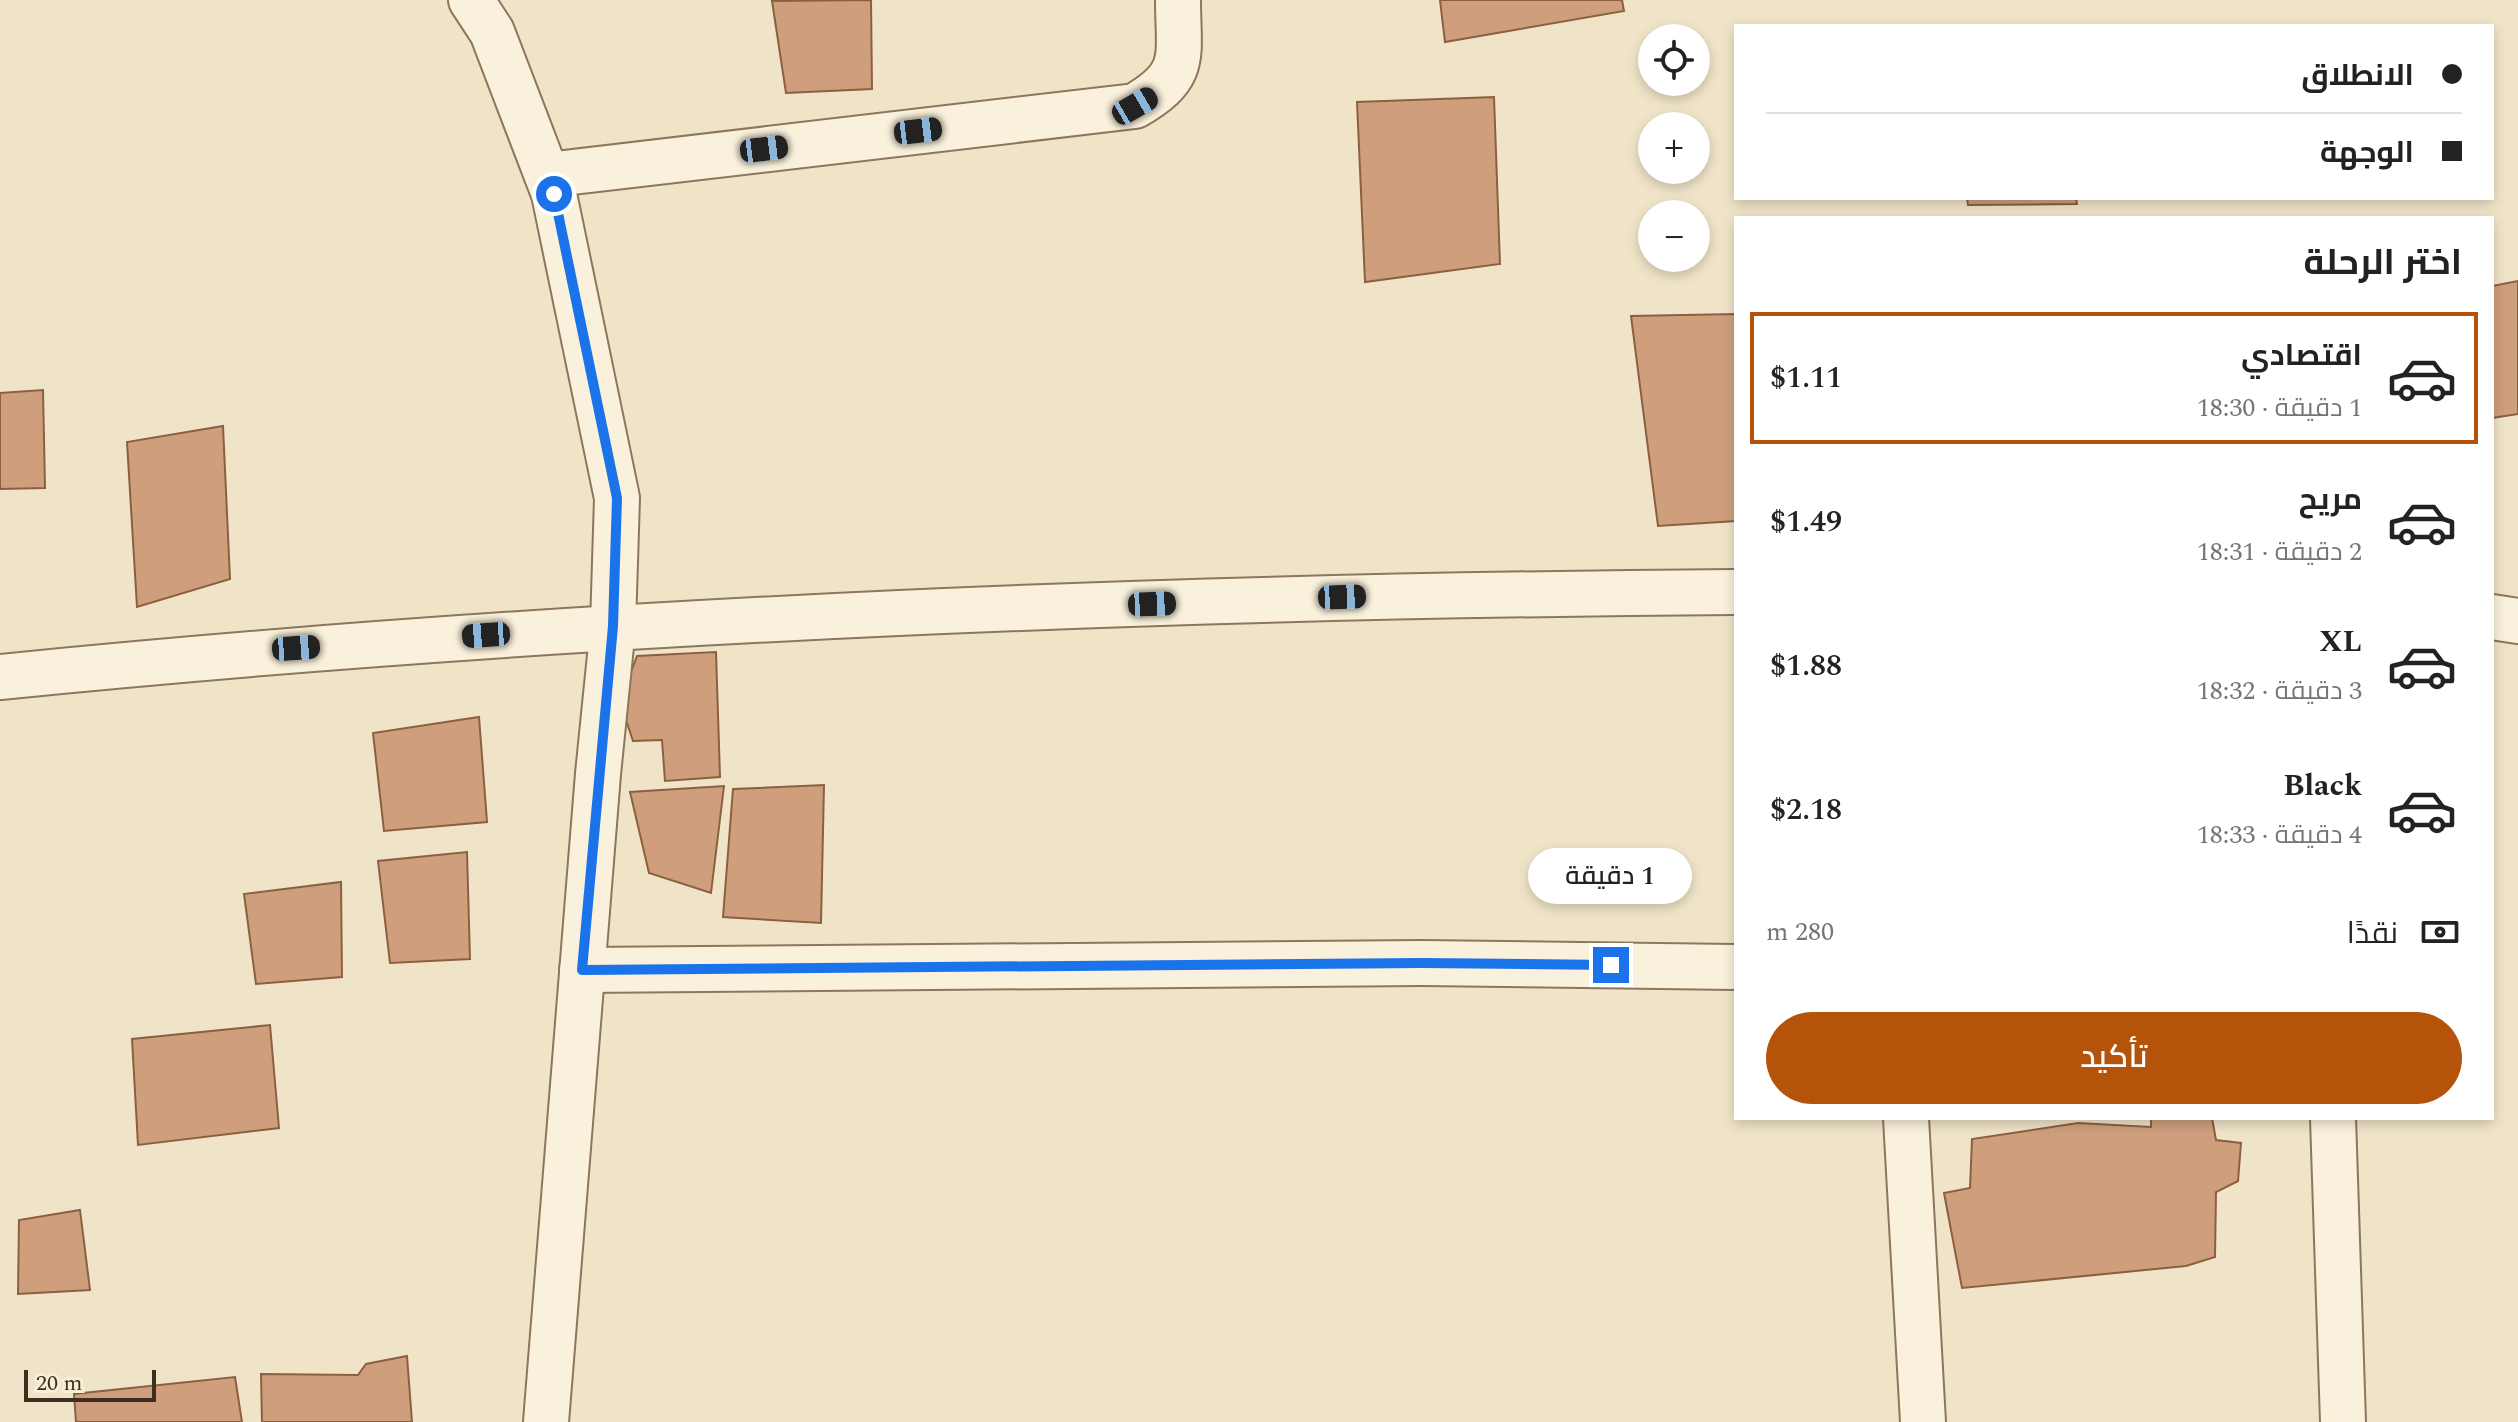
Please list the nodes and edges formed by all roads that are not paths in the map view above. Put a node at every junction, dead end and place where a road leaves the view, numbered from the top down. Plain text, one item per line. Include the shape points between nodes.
1 (471, 0) edge
2 (1178, 0) edge
3 (547, 175) junction
4 (1734, 592) edge
5 (2494, 617) edge
6 (2518, 621) edge
7 (613, 626) junction
8 (0, 677) edge
9 (1734, 967) edge
10 (582, 970) junction
11 (1906, 1120) edge
12 (2333, 1120) edge
13 (546, 1422) edge
14 (1923, 1422) edge
15 (2343, 1422) edge

1 - 3 street via 492,32
2 - 3 street via 1173,77 1162,91 1135,106
3 - 7 street via 617,498
4 - 7 street via 1406,594
5 - 6 street
7 - 8 street via 264,651
7 - 10 street
9 - 10 street via 1422,963
10 - 13 street
11 - 14 street
12 - 15 street

